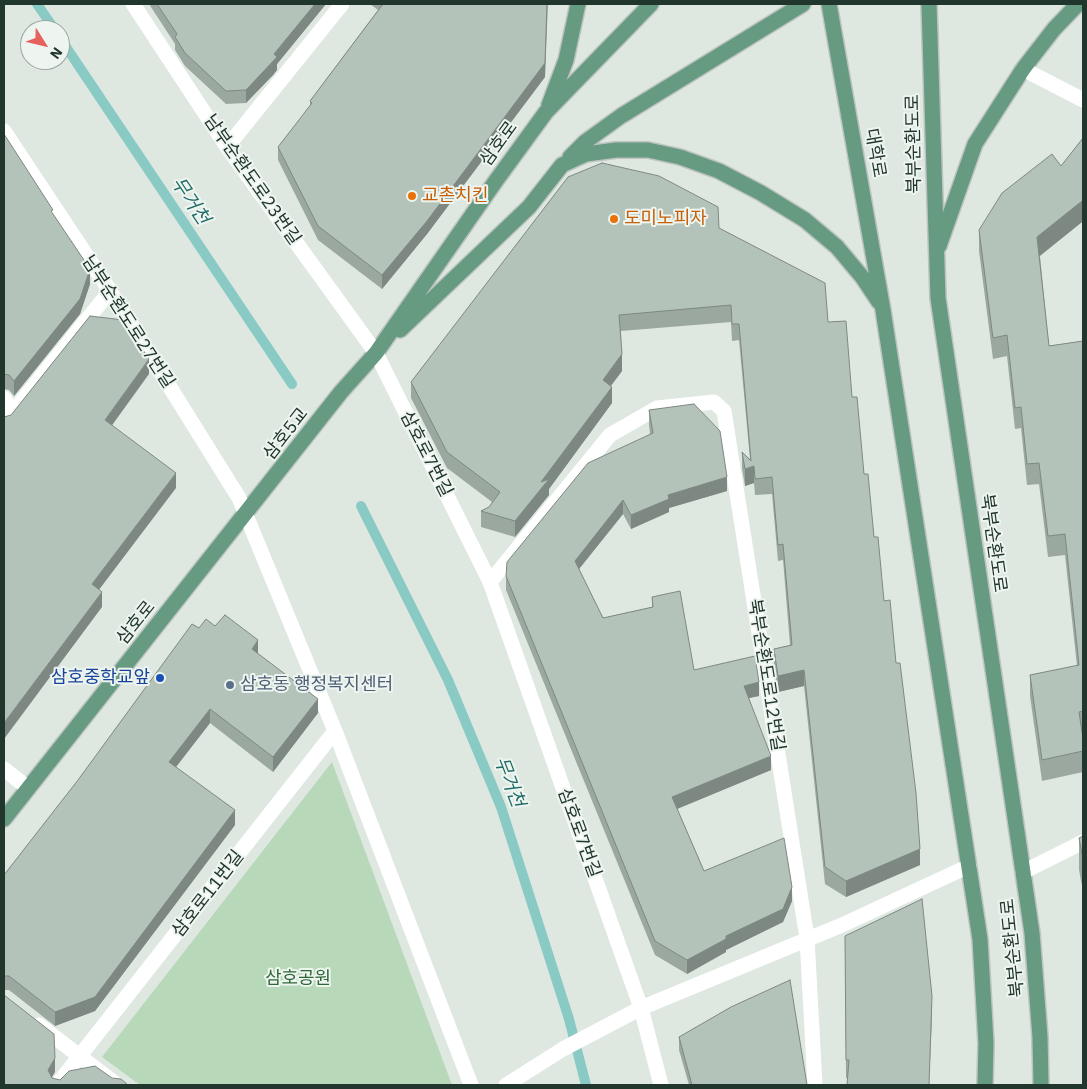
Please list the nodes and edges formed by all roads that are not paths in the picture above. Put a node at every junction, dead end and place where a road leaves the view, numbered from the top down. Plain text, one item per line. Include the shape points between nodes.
1 (133, 4) edge
2 (342, 4) edge
3 (578, 4) edge
4 (651, 4) edge
5 (803, 4) edge
6 (829, 4) edge
7 (929, 4) edge
8 (1078, 4) edge
9 (1023, 68) junction
10 (1083, 100) edge
11 (546, 112) junction
12 (4, 131) edge
13 (227, 147) junction
14 (562, 165) junction
15 (936, 254) junction
16 (110, 291) junction
17 (884, 310) junction
18 (376, 354) junction
19 (342, 392) joint
20 (4, 398) edge
21 (8, 418) edge
22 (260, 498) joint
23 (245, 516) junction
24 (490, 582) junction
25 (335, 732) junction
26 (4, 769) edge
27 (28, 788) junction
28 (4, 819) edge
29 (1083, 842) edge
30 (969, 866) junction
31 (1023, 872) junction
32 (808, 938) junction
33 (641, 1008) junction
34 (27, 1015) edge
35 (80, 1056) junction
36 (57, 1085) edge
37 (117, 1085) edge
38 (471, 1085) edge
39 (506, 1085) edge
40 (661, 1085) edge
41 (815, 1085) edge
42 (986, 1085) edge
43 (1041, 1085) edge

1 - 13 street, 남부순환도로23번길
2 - 13 street
3 - 11 main road via 566,60
4 - 11 main road, 삼호로
5 - 14 main road via 621,116 585,142
6 - 17 main road, 대학로
7 - 15 main road, 북부순환도로
8 - 9 main road
9 - 10 street
9 - 15 main road via 975,144
11 - 18 main road, 삼호로
12 - 16 street, 남부순환도로27번길
13 - 18 street, 남부순환도로23번길
14 - 17 main road via 586,154 648,150 719,170 805,220 837,247
14 - 18 main road via 529,207
15 - 31 main road, 북부순환도로 via 938,298
16 - 21 street
16 - 23 street, 남부순환도로27번길 via 239,498
17 - 30 main road, 북부순환도로
18 - 19 main road, 삼호로
18 - 24 street, 삼호로7번길
19 - 22 main road, 삼호5교
20 - 21 street
22 - 23 main road, 삼호로
23 - 25 street
23 - 27 main road, 삼호로
24 - 32 street, 북부순환도로12번길 via 610,435 657,408 714,402 724,411
24 - 33 street, 삼호로7번길
25 - 35 street, 삼호로11번길
25 - 38 street
26 - 27 street
27 - 28 main road, 삼호로
29 - 31 street
30 - 32 street
30 - 42 main road, 북부순환도로 via 980,939
31 - 43 main road, 북부순환도로 via 1032,933
32 - 33 street
32 - 41 street, 북부순환도로12번길
33 - 39 street via 563,1048
33 - 40 street, 삼호로7번길
34 - 35 street
35 - 36 street, 삼호로11번길
35 - 37 street

